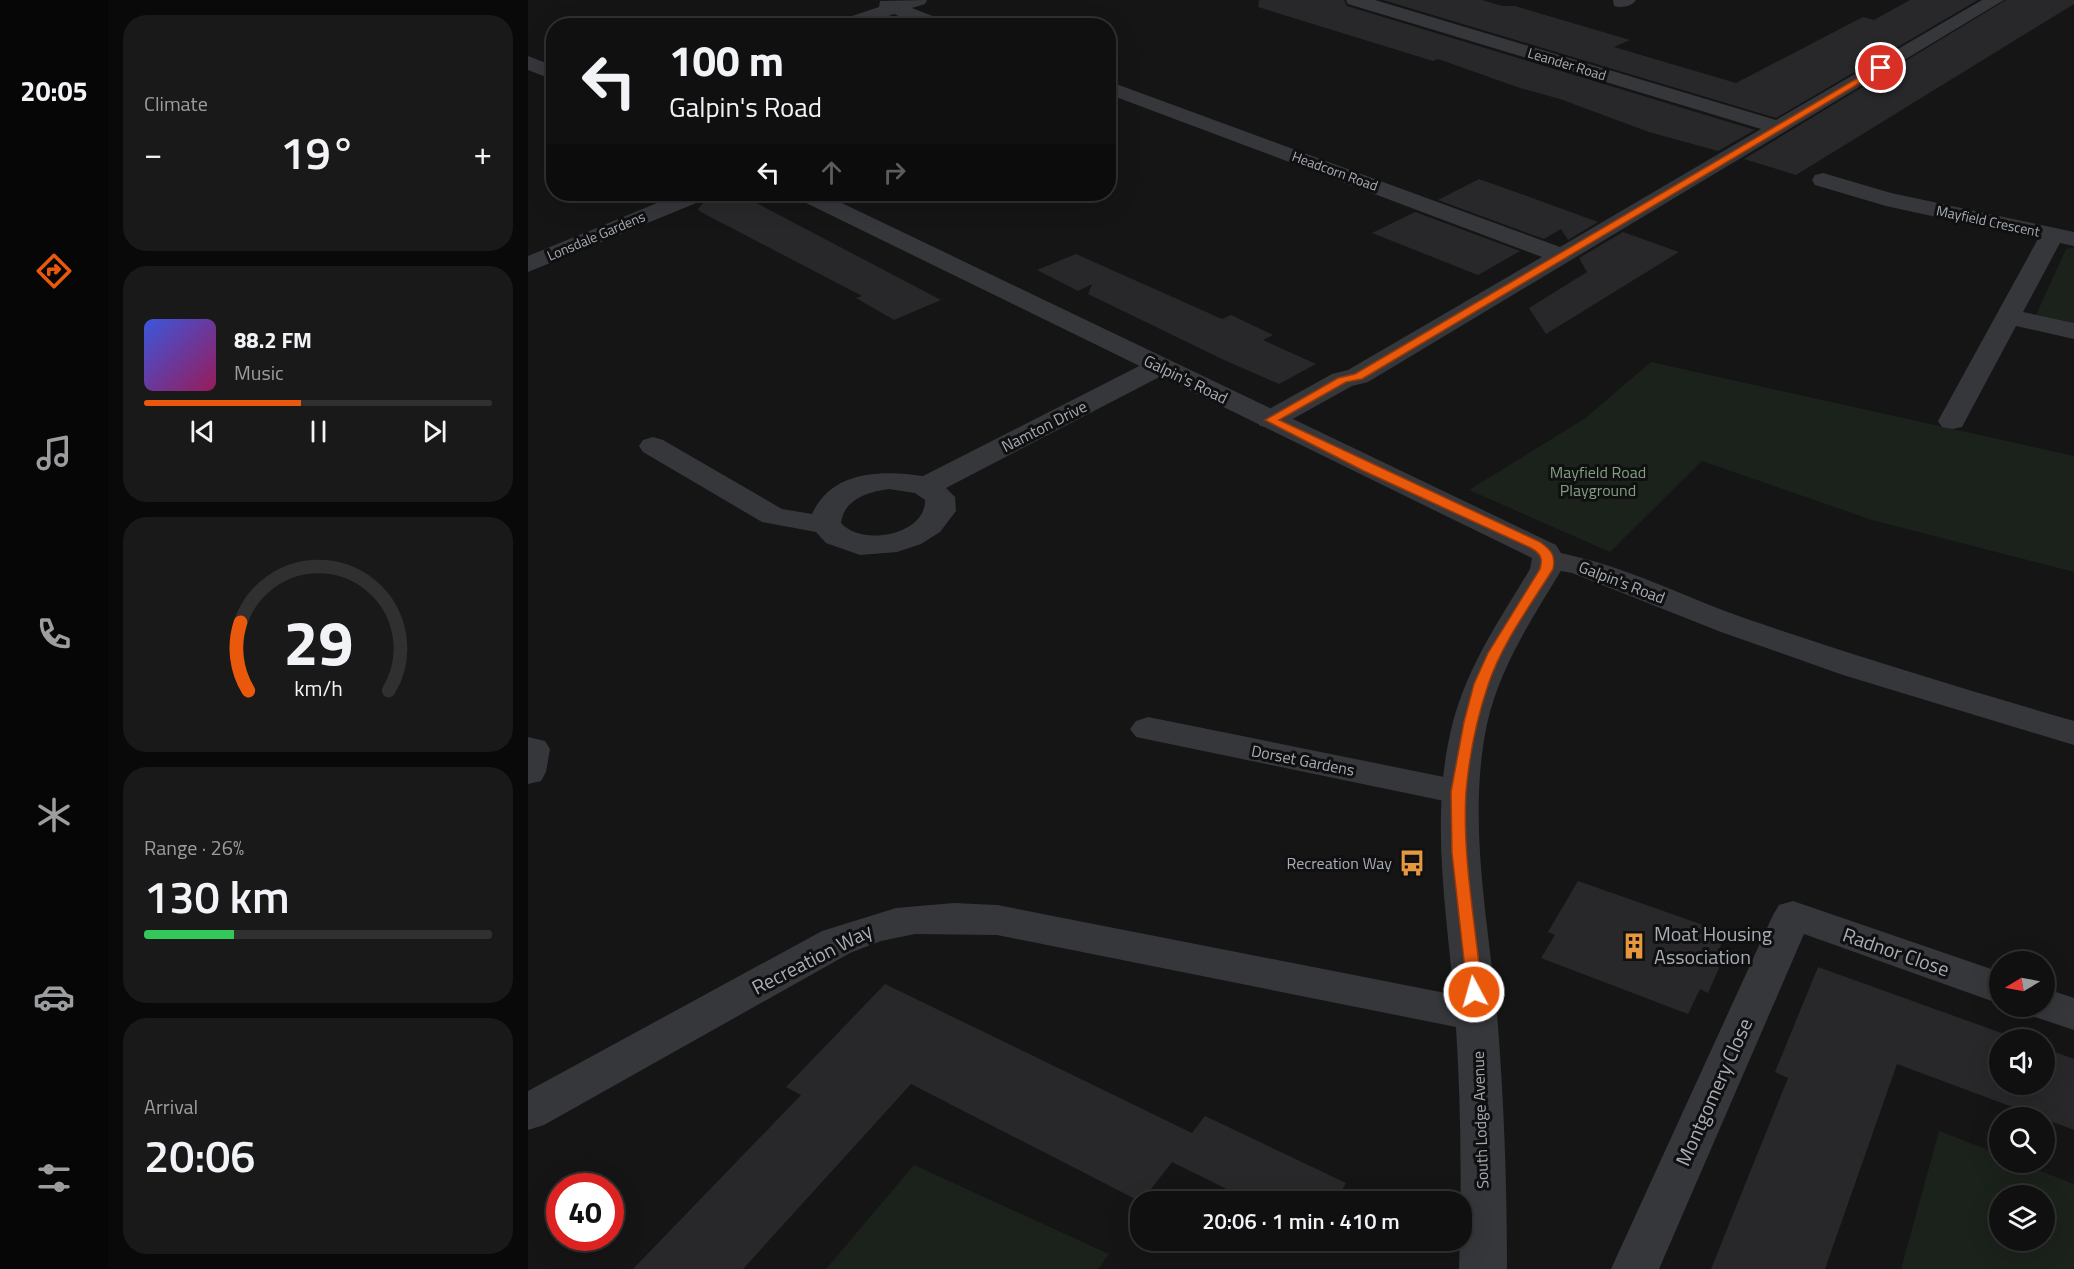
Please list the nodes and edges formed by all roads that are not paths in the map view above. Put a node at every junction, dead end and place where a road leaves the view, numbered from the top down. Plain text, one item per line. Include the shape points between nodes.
1 (873, 0) edge
2 (918, 0) edge
3 (1355, 0) edge
4 (1995, 0) edge
5 (894, 8) junction
6 (865, 18) edge
7 (920, 18) edge
8 (528, 62) edge
9 (546, 70) edge
10 (1116, 90) edge
11 (1779, 128) junction
12 (1737, 154) junction
13 (1761, 161) dead end
14 (1823, 180) dead end
15 (681, 201) edge
16 (820, 201) edge
17 (2063, 237) edge
18 (1562, 256) junction
19 (528, 265) edge
20 (2007, 316) junction
21 (2074, 332) edge
22 (1160, 366) junction
23 (1270, 420) junction
24 (1952, 421) dead end
25 (653, 446) dead end
26 (927, 486) junction
27 (825, 522) junction
28 (1549, 560) junction
29 (1148, 729) dead end
30 (2074, 733) edge
31 (528, 749) edge
32 (528, 772) edge
33 (1459, 792) junction
34 (1793, 915) joint
35 (1989, 984) edge
36 (2055, 1008) edge
37 (2074, 1014) edge
38 (1476, 1015) junction
39 (528, 1112) edge
40 (1483, 1269) edge
41 (1635, 1269) edge

1 - 5 street
2 - 5 street
3 - 11 street, Leander Road
4 - 11 street
5 - 6 street
5 - 7 street
8 - 9 street
10 - 18 street, Headcorn Road
11 - 12 street
12 - 13 street
12 - 18 street
14 - 17 street, Mayfield Crescent via 1886,199
15 - 19 street, Lonsdale Gardens
16 - 22 street, Galpin's Road
17 - 20 street, Mayfield Crescent
18 - 23 street via 1358,376 1342,380
20 - 21 street
20 - 24 street, Mayfield Crescent
22 - 23 street, Galpin's Road
22 - 26 street, Namton Drive
23 - 28 street, Galpin's Road via 1535,545
25 - 27 street via 773,516
26 - 27 street via 889,480 853,488 829,506
26 - 27 street via 941,501 942,512 924,532 908,540 869,545 850,542 837,536
28 - 30 street, Galpin's Road via 1579,565 1855,667
28 - 33 street, South Lodge Avenue via 1481,684
29 - 33 street, Dorset Gardens
31 - 32 street via 532,749
33 - 38 street, South Lodge Avenue via 1460,853
34 - 35 street, Radnor Close
34 - 41 street, Montgomery Close
36 - 37 street
38 - 39 street, Recreation Way via 997,920 922,917 890,921 836,942
38 - 40 street, South Lodge Avenue via 1482,1117

